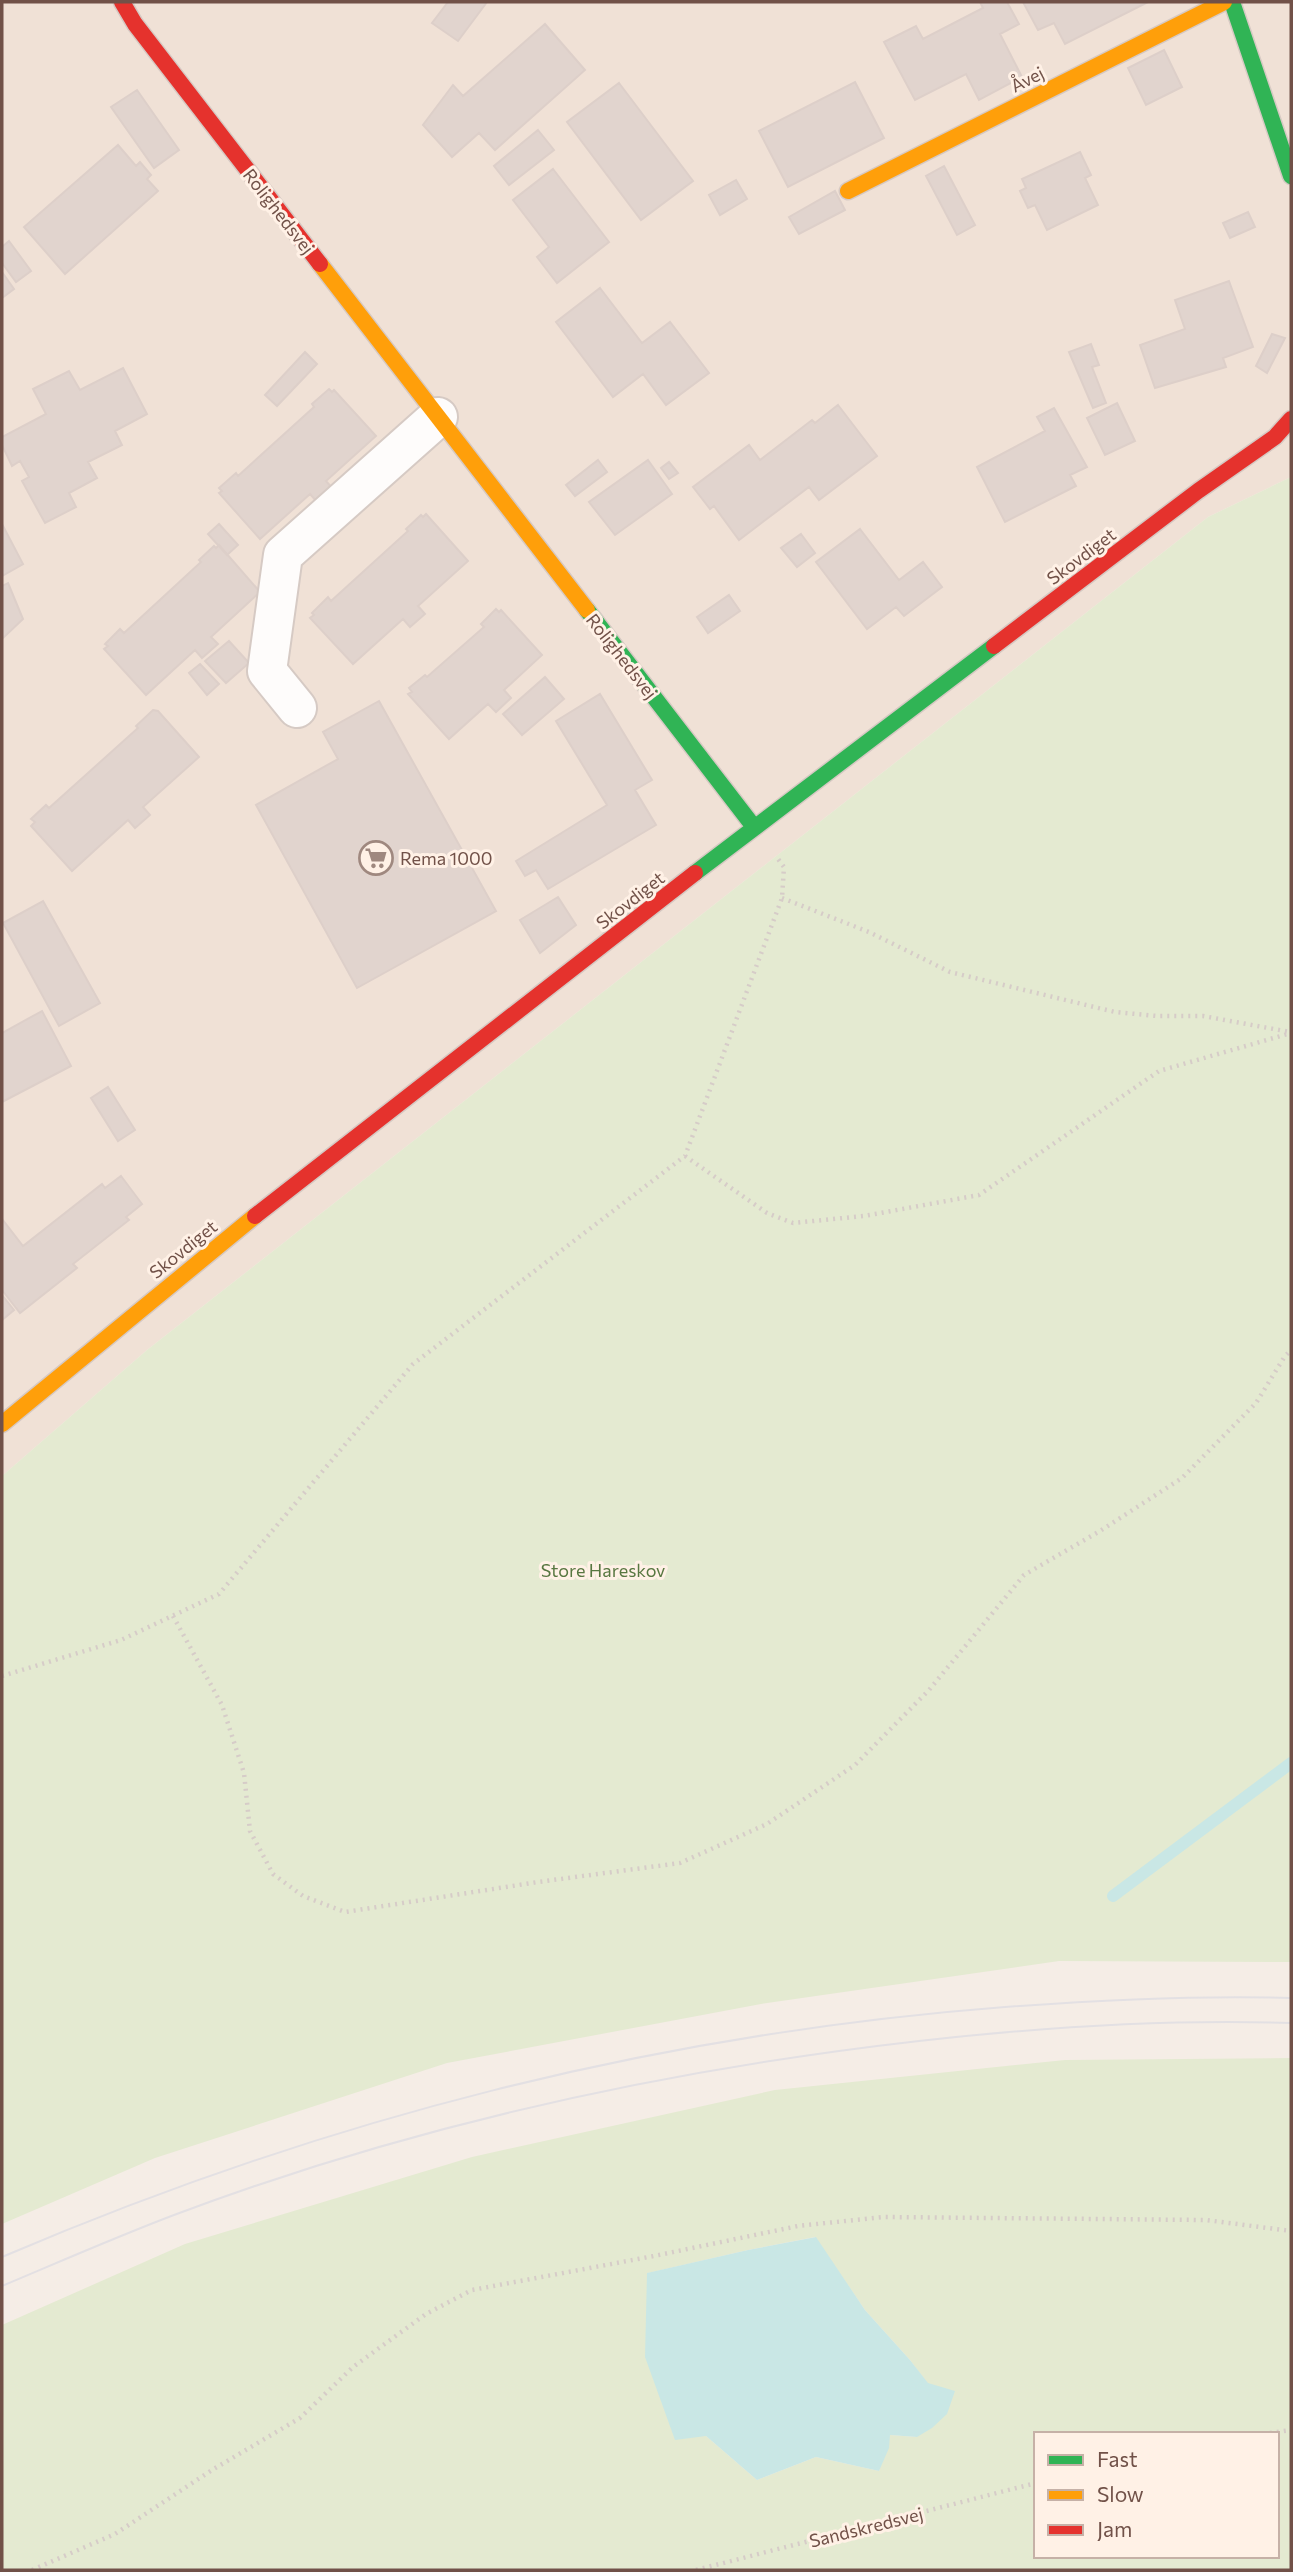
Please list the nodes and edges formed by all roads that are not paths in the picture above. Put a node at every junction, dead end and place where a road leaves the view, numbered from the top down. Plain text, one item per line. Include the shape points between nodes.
1 (122, 2) edge
2 (1224, 2) edge
3 (1232, 2) edge
4 (1291, 176) edge
5 (848, 191) dead end
6 (438, 417) junction
7 (1291, 419) edge
8 (297, 709) dead end
9 (754, 827) junction
10 (2, 1424) edge

1 - 6 street, Rolighedsvej
2 - 5 street, Åvej
3 - 4 street
6 - 8 street via 283,555 267,671
6 - 9 street, Rolighedsvej
7 - 9 street, Skovdiget via 1275,437
9 - 10 street, Skovdiget via 205,1255

